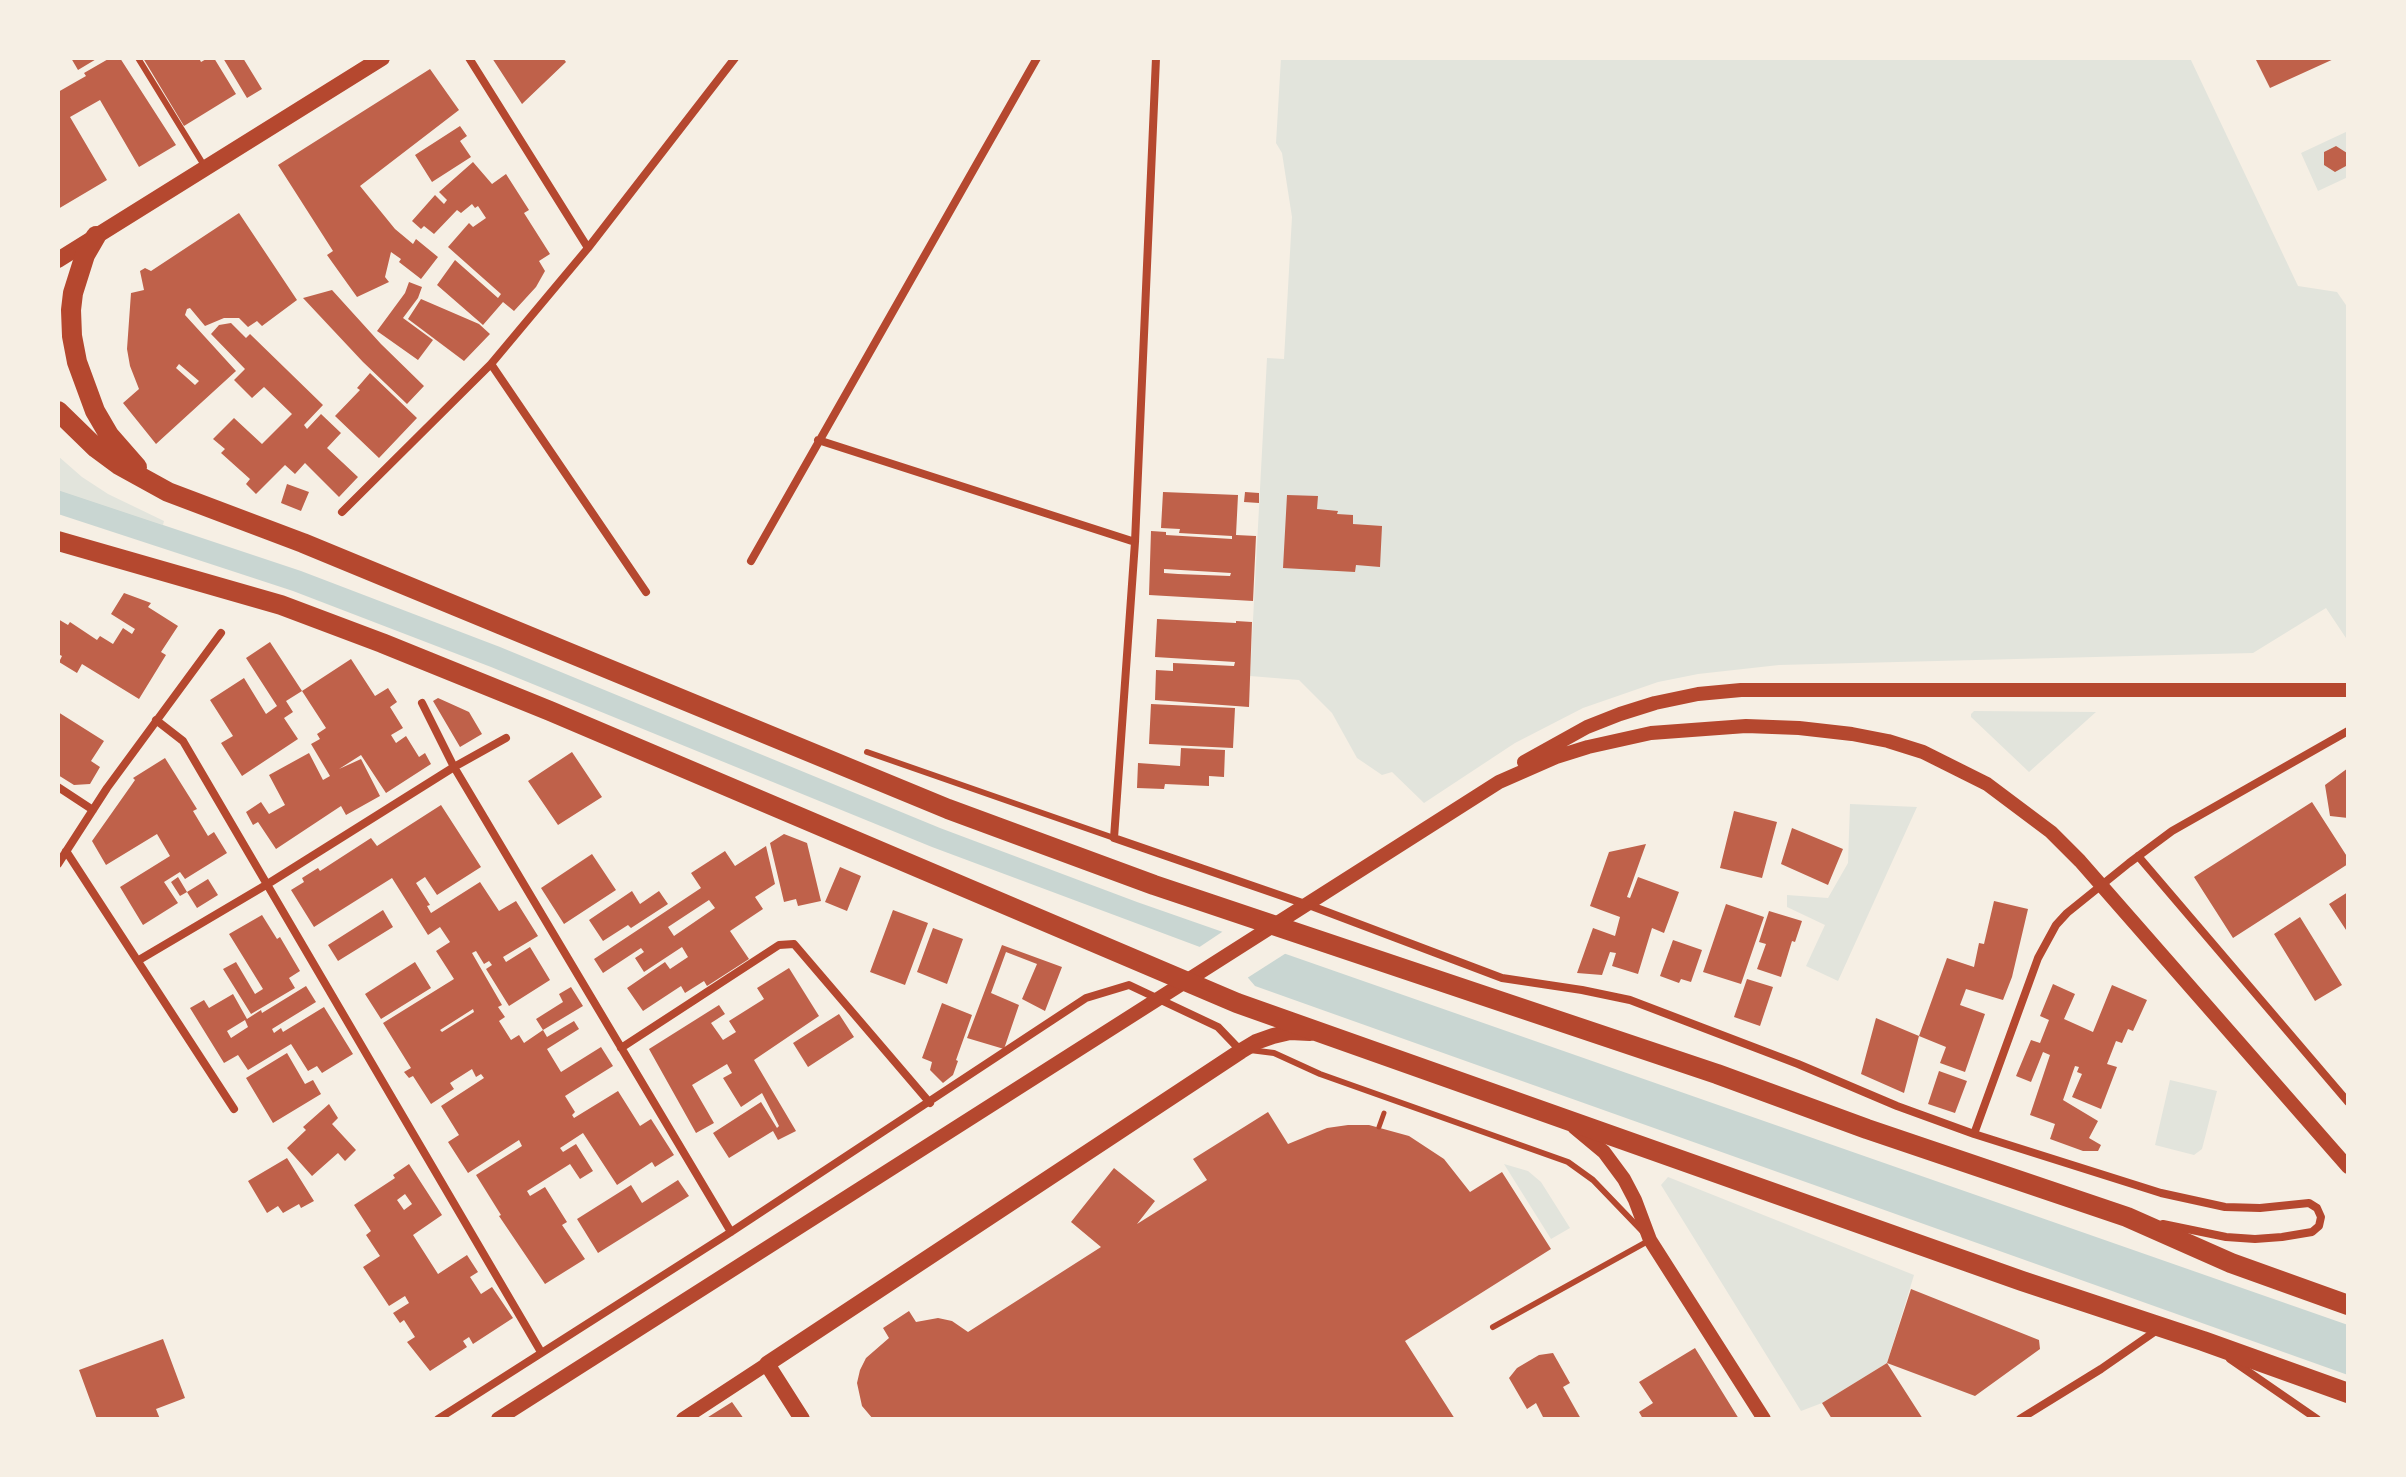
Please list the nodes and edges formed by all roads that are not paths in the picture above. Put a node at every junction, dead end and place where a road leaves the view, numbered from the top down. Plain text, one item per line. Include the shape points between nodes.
1 (138, 58) edge
2 (382, 58) edge
3 (469, 58) edge
4 (735, 58) edge
5 (1037, 58) edge
6 (1156, 58) edge
7 (205, 167) junction
8 (96, 236) junction
9 (588, 248) junction
10 (58, 260) edge
11 (491, 364) junction
12 (58, 411) edge
13 (818, 440) junction
14 (168, 492) junction
15 (342, 512) dead end
16 (58, 541) edge
17 (1135, 542) junction
18 (751, 561) dead end
19 (646, 592) dead end
20 (221, 633) dead end
21 (2348, 690) edge
22 (422, 703) dead end
23 (156, 720) junction
24 (2348, 731) edge
25 (506, 738) dead end
26 (867, 752) dead end
27 (454, 767) junction
28 (1497, 783) junction
29 (58, 787) edge
30 (93, 810) junction
31 (1114, 838) junction
32 (66, 851) junction
33 (2138, 856) junction
34 (58, 864) edge
35 (266, 885) junction
36 (139, 960) junction
37 (1326, 1036) junction
38 (621, 1048) junction
39 (1241, 1051) junction
40 (2348, 1102) edge
41 (930, 1103) junction
42 (234, 1109) dead end
43 (1559, 1118) junction
44 (1974, 1134) junction
45 (2348, 1167) edge
46 (2127, 1217) junction
47 (731, 1232) junction
48 (1650, 1240) junction
49 (2348, 1305) edge
50 (1493, 1327) dead end
51 (2160, 1327) junction
52 (2203, 1341) junction
53 (541, 1352) junction
54 (767, 1364) junction
55 (2348, 1393) edge
56 (438, 1419) edge
57 (498, 1419) edge
58 (683, 1419) edge
59 (802, 1419) edge
60 (1764, 1419) edge
61 (2020, 1419) edge
62 (2317, 1419) edge

1 - 7 lane
2 - 7 main road
3 - 9 street
4 - 9 street
5 - 13 street
6 - 17 street
7 - 8 main road
8 - 10 main road
8 - 14 main road via 73,293 77,362 109,435
9 - 11 street
11 - 15 street
11 - 19 street
12 - 14 main road via 119,465
13 - 17 street
13 - 18 street
14 - 46 main road via 1064,853
16 - 37 main road via 281,605 382,643
17 - 31 street
20 - 23 street
21 - 28 street via 1698,694 1587,727
22 - 27 street
23 - 30 street
23 - 35 street via 183,741
24 - 33 street via 2196,816
25 - 27 street
26 - 31 lane
27 - 35 street
27 - 38 street
28 - 45 street via 1556,757 1619,739 1746,726 1852,734 1956,767 2016,804 2080,861
28 - 57 street
29 - 30 street
30 - 32 street
31 - 44 street via 1502,978 1630,1000
32 - 34 street
32 - 36 street
33 - 40 street
33 - 44 street via 2067,913 2043,946
35 - 36 street
35 - 53 street
36 - 42 street
37 - 39 main road via 1290,1032
37 - 43 main road
38 - 41 street via 779,945 794,944
38 - 47 street
39 - 41 street via 1218,1027 1129,985 1086,998
39 - 48 lane via 1274,1053 1568,1162 1593,1180
39 - 54 main road
41 - 47 street
43 - 48 street via 1592,1140 1611,1161 1635,1200
43 - 51 main road
44 - 46 street via 2199,1203 2260,1208 2309,1203 2321,1217 2312,1232 2255,1239
46 - 49 main road via 2231,1263
47 - 53 street
48 - 50 lane
48 - 60 street
51 - 52 main road
51 - 61 street
52 - 55 main road
52 - 62 street
53 - 56 street
54 - 58 street
54 - 59 main road

